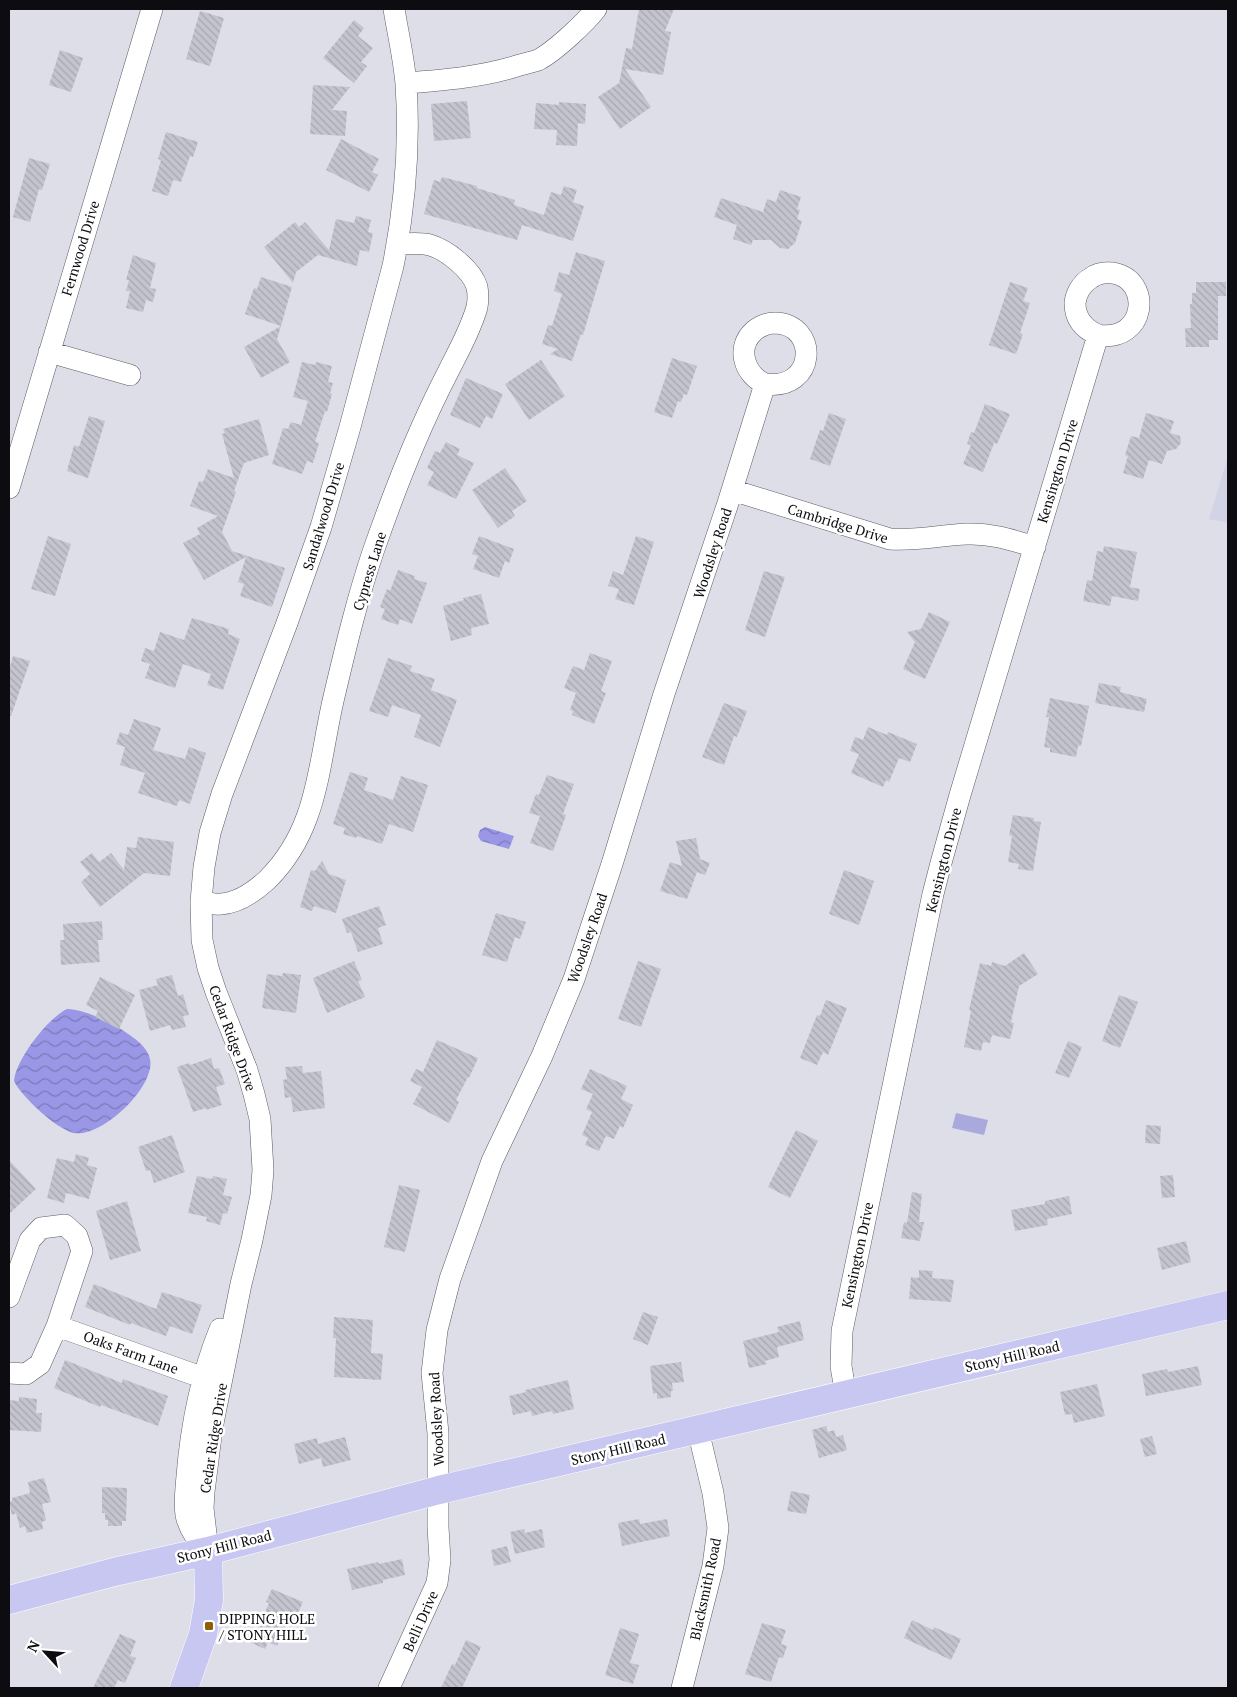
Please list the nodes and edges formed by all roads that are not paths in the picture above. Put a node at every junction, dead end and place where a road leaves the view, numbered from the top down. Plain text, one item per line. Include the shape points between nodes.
1 (152, 9) edge
2 (394, 9) edge
3 (596, 9) edge
4 (406, 83) junction
5 (398, 244) junction
6 (1098, 335) dead end
7 (49, 352) junction
8 (130, 374) dead end
9 (765, 384) dead end
10 (9, 488) edge
11 (732, 490) junction
12 (1035, 547) junction
13 (201, 902) junction
14 (202, 940) joint
15 (241, 1284) junction
16 (9, 1297) edge
17 (1228, 1305) edge
18 (58, 1326) junction
19 (9, 1373) edge
20 (204, 1378) junction
21 (846, 1396) junction
22 (698, 1430) junction
23 (439, 1490) junction
24 (208, 1551) junction
25 (9, 1600) edge
26 (184, 1688) edge
27 (389, 1688) edge
28 (682, 1688) edge

1 - 7 street, Fernwood Drive
2 - 4 street, Sandalwood Drive
3 - 4 street via 539,59 501,71
4 - 5 street, Sandalwood Drive via 407,155
5 - 13 street, Sandalwood Drive via 321,527 210,832
5 - 13 street, Cypress Lane via 430,245 452,256 477,287 478,305 468,333 414,445 373,552 343,660 313,803 303,827 290,853 261,885 234,901 221,904
6 - 12 street, Kensington Drive
7 - 8 street
7 - 10 street, Fernwood Drive
9 - 11 street, Woodsley Road
11 - 12 street, Cambridge Drive via 890,539 978,534
11 - 23 street, Woodsley Road via 574,979 492,1161 450,1279 437,1330 432,1373
12 - 21 street, Kensington Drive via 933,894 842,1331 841,1366
13 - 14 street, Sandalwood Drive
14 - 15 street, Cedar Ridge Drive via 216,992 247,1070 260,1124 261,1196
15 - 20 street, Cedar Ridge Drive
15 - 24 street, Cedar Ridge Drive via 212,1428 204,1492
16 - 18 street via 30,1240 41,1228 65,1225 78,1236 82,1251
17 - 21 main road, Stony Hill Road
18 - 19 street via 40,1364 26,1374
18 - 20 street, Oaks Farm Lane
20 - 24 street, Cedar Ridge Drive via 192,1432 185,1501 189,1526 197,1541
21 - 22 main road, Stony Hill Road
22 - 23 main road, Stony Hill Road
22 - 28 street, Blacksmith Road via 718,1528 713,1566
23 - 24 main road, Stony Hill Road
23 - 27 street, Belli Drive via 440,1560 437,1583
24 - 25 main road, Stony Hill Road
24 - 26 main road via 209,1600 204,1634

